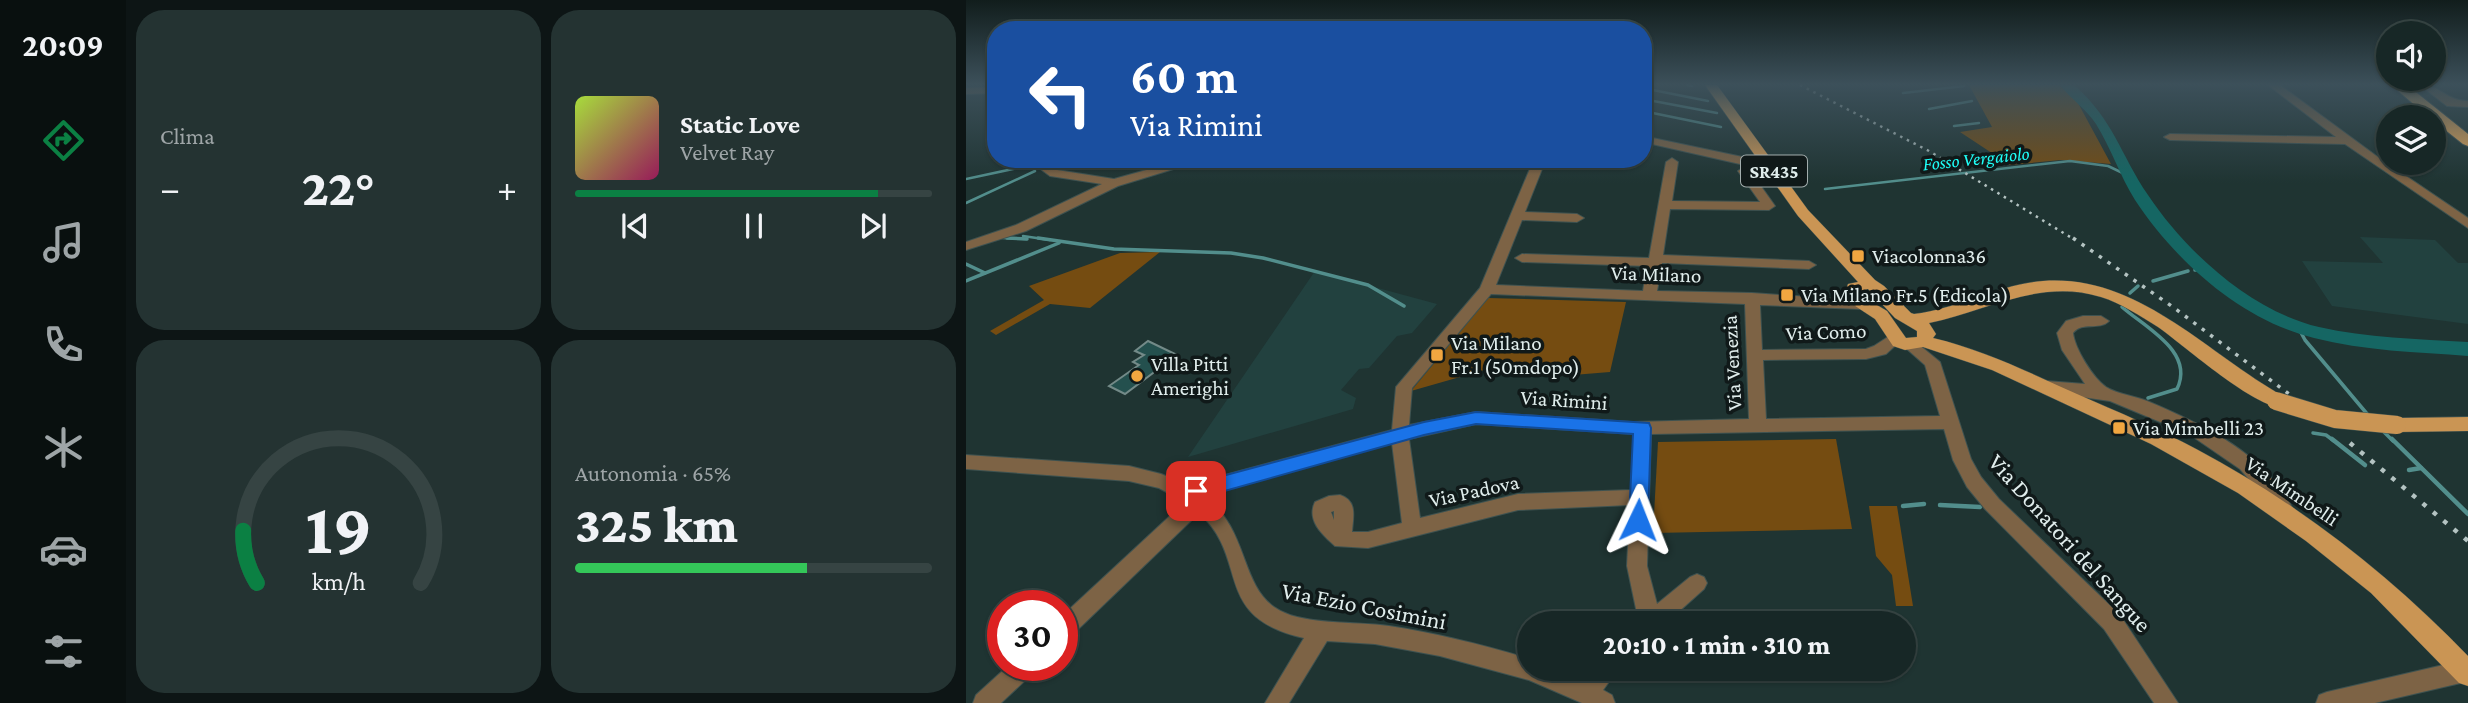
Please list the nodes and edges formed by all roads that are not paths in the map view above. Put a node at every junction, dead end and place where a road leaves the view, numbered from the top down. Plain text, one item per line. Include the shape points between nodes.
1 (1734, 118) edge
2 (2317, 118) edge
3 (2439, 118) edge
4 (2449, 118) edge
5 (2468, 133) edge
6 (2170, 137) dead end
7 (1652, 141) edge
8 (2348, 141) junction
9 (2468, 141) edge
10 (1672, 162) dead end
11 (1771, 167) junction
12 (1046, 168) edge
13 (1168, 168) edge
14 (1536, 168) edge
15 (1744, 171) dead end
16 (1114, 183) junction
17 (1665, 205) junction
18 (1517, 216) junction
19 (1577, 218) dead end
20 (2468, 224) edge
21 (966, 246) edge
22 (1522, 258) dead end
23 (1655, 261) junction
24 (1809, 265) dead end
25 (1487, 289) junction
26 (1859, 292) junction
27 (1649, 296) junction
28 (1752, 298) junction
29 (2101, 321) dead end
30 (1915, 335) junction
31 (1755, 355) junction
32 (2046, 387) junction
33 (2101, 392) junction
34 (1950, 422) junction
35 (2468, 424) edge
36 (1758, 425) junction
37 (1643, 428) junction
38 (1400, 435) junction
39 (966, 462) edge
40 (1639, 497) junction
41 (1191, 498) junction
42 (2285, 513) junction
43 (1412, 528) junction
44 (1342, 540) dead end
45 (1697, 583) dead end
46 (1648, 611) edge
47 (1664, 611) edge
48 (1078, 614) edge
49 (1322, 629) junction
50 (2467, 673) edge
51 (1008, 681) edge
52 (1602, 681) edge
53 (1595, 697) edge
54 (984, 703) edge
55 (1276, 703) edge
56 (2167, 703) edge
57 (2327, 703) edge

1 - 11 main road, SR435
2 - 8 street
3 - 9 highway
4 - 5 highway
6 - 8 street
7 - 11 street
8 - 20 street
10 - 17 street
11 - 26 main road, SR435 via 1803,213 1841,253
12 - 16 street
13 - 16 street
14 - 18 street, Via Padova
15 - 17 street via 1769,206
16 - 21 street via 1021,228
17 - 23 street
18 - 19 street
18 - 25 street, Via Padova
22 - 23 street
23 - 24 street
23 - 27 street
25 - 27 street, Via Milano
25 - 38 street, Via Padova via 1406,384
26 - 28 street, Via Milano via 1824,302
26 - 30 main road, SR435 via 1882,316
26 - 30 main road, SR435 via 1881,290
27 - 28 street, Via Milano
28 - 31 street, Via Venezia
29 - 33 street via 2077,323 2064,332 2067,346
30 - 31 street, Via Como via 1866,354
30 - 32 main road, Via Mimbelli / SR435
30 - 34 street, Via Donatori del Sangue via 1932,362
30 - 35 main road, bridge via 1951,315 2032,288 2097,289 2143,309 2241,382 2276,401 2323,417 2360,423
31 - 36 street, Via Venezia
32 - 33 street
32 - 42 main road, Via Mimbelli / SR435 via 2198,460
33 - 42 street via 2197,428 2239,456 2271,488
34 - 36 street, Via Rimini
34 - 56 street, Via Donatori del Sangue via 1974,482 2112,622
36 - 37 street, Via Rimini
37 - 38 street, Via Rimini via 1476,418
37 - 40 street
38 - 41 street, Via Rimini
38 - 43 street, Via Padova
39 - 41 street, Via Ezio Cosimini via 1124,473 1165,483
40 - 43 street, Via Padova via 1518,502
40 - 46 street via 1637,566
41 - 48 street
41 - 49 street, Via Ezio Cosimini via 1220,523 1245,585 1267,616
42 - 50 main road, Via Mimbelli / SR435 via 2379,586
43 - 44 street via 1358,542
45 - 47 street
49 - 53 street, Via Ezio Cosimini via 1436,645 1567,682
49 - 55 street
50 - 57 street
51 - 54 street
52 - 53 street

